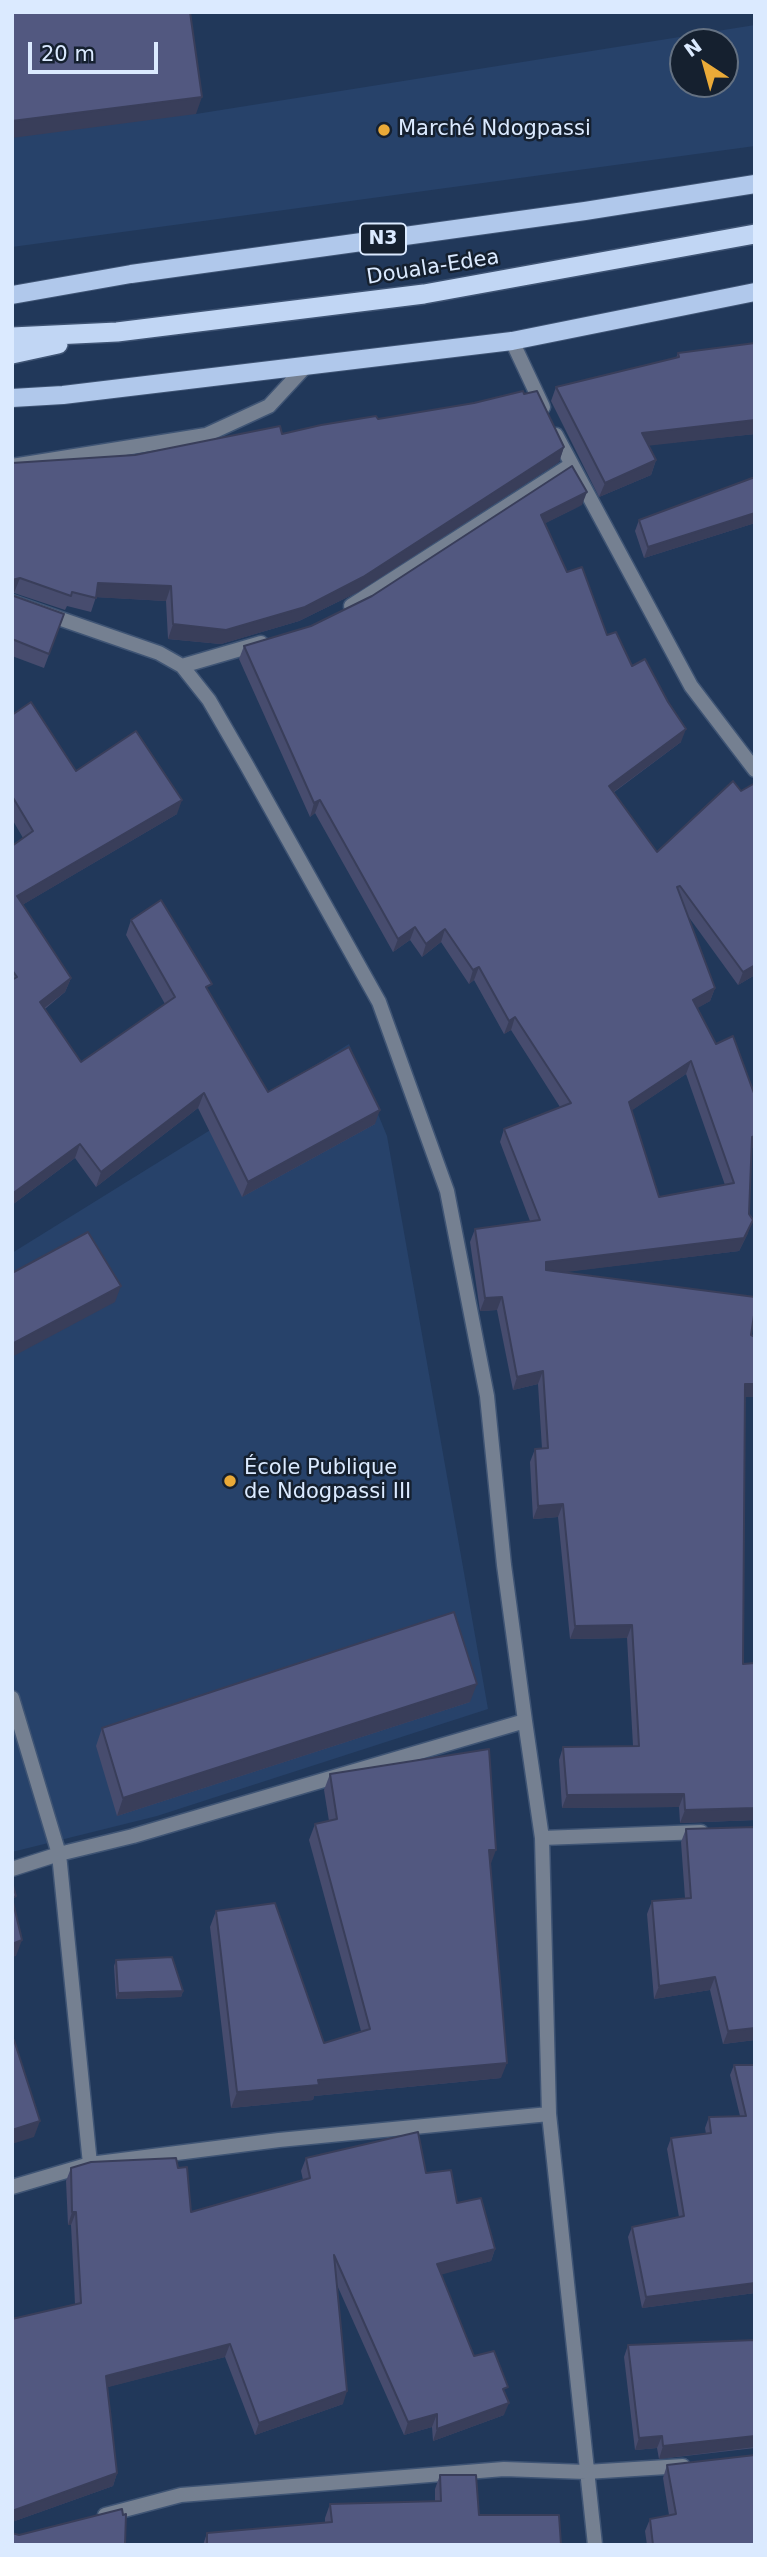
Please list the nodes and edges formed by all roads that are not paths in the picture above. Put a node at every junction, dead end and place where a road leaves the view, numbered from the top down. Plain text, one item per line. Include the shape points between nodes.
1 (755, 184) edge
2 (755, 234) edge
3 (755, 292) edge
4 (12, 295) edge
5 (117, 332) junction
6 (12, 337) edge
7 (512, 341) junction
8 (12, 354) edge
9 (306, 366) junction
10 (12, 398) edge
11 (570, 465) junction
12 (12, 466) edge
13 (12, 601) edge
14 (339, 612) edge
15 (271, 640) edge
16 (182, 666) junction
17 (755, 770) edge
18 (12, 1698) edge
19 (525, 1721) junction
20 (715, 1831) edge
21 (542, 1838) junction
22 (59, 1854) junction
23 (12, 1868) edge
24 (549, 2114) junction
25 (90, 2164) junction
26 (12, 2187) edge
27 (702, 2463) edge
28 (586, 2472) junction
29 (90, 2519) edge
30 (595, 2545) edge

1 - 4 main road, N3
2 - 5 highway, Douala-Edea via 424,294
3 - 7 main road
5 - 6 highway, Douala-Edea
5 - 8 highway, Douala-Edea
7 - 9 main road
7 - 11 street
9 - 10 main road
9 - 12 street via 269,406 206,435
11 - 14 street
11 - 17 street via 691,686
13 - 16 street via 159,653
15 - 16 street
16 - 19 street via 215,710 379,1002 447,1191 487,1396
18 - 22 street
19 - 21 street
19 - 22 street
20 - 21 street
21 - 24 street
22 - 23 street
22 - 25 street
24 - 25 street
24 - 28 street
25 - 26 street
27 - 28 street
28 - 29 street via 504,2469 181,2495
28 - 30 street

